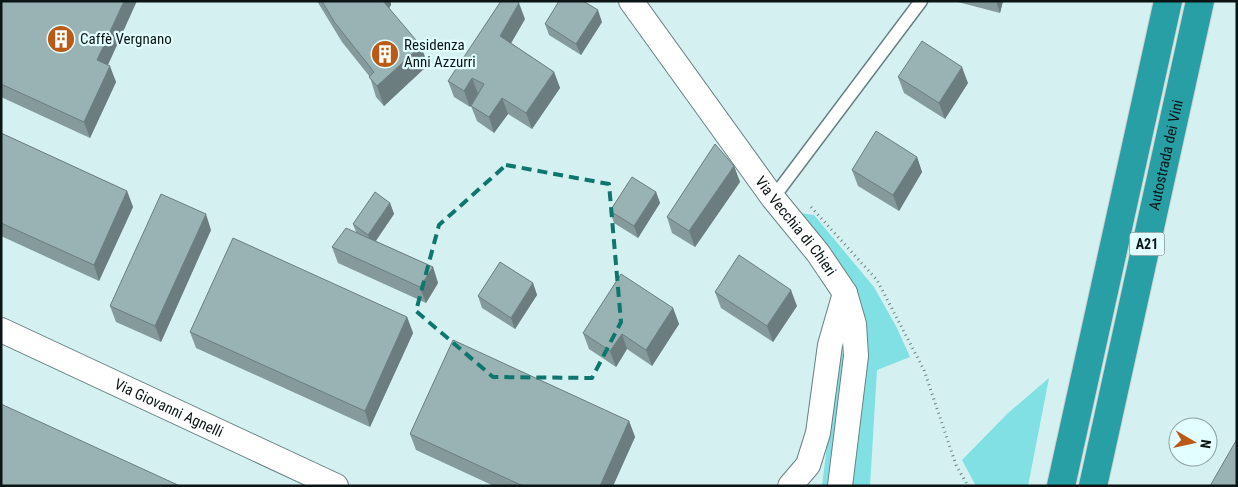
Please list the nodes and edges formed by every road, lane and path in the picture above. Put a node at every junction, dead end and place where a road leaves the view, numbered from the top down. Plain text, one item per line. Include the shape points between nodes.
1 (631, 1) edge
2 (921, 1) edge
3 (1168, 1) edge
4 (1200, 1) edge
5 (1208, 1) edge
6 (1188, 55) junction
7 (777, 192) junction
8 (845, 293) junction
9 (1, 330) edge
10 (336, 486) edge
11 (790, 486) edge
12 (840, 486) edge
13 (968, 486) edge
14 (1061, 486) edge
15 (1093, 486) edge

1 - 7 street, Via Vecchia di Chieri
2 - 7 lane
3 - 14 highway, Autostrada dei Vini
4 - 6 highway, Autostrada dei Vini / A21
5 - 6 highway
6 - 15 highway, Autostrada dei Vini / A21
7 - 8 street, Via Vecchia di Chieri
7 - 13 path via 814,208 877,280 924,370 956,465
8 - 11 street via 830,345 818,433 808,465
8 - 12 street, Via Vecchia di Chieri via 854,324 856,356
9 - 10 street, Via Giovanni Agnelli

